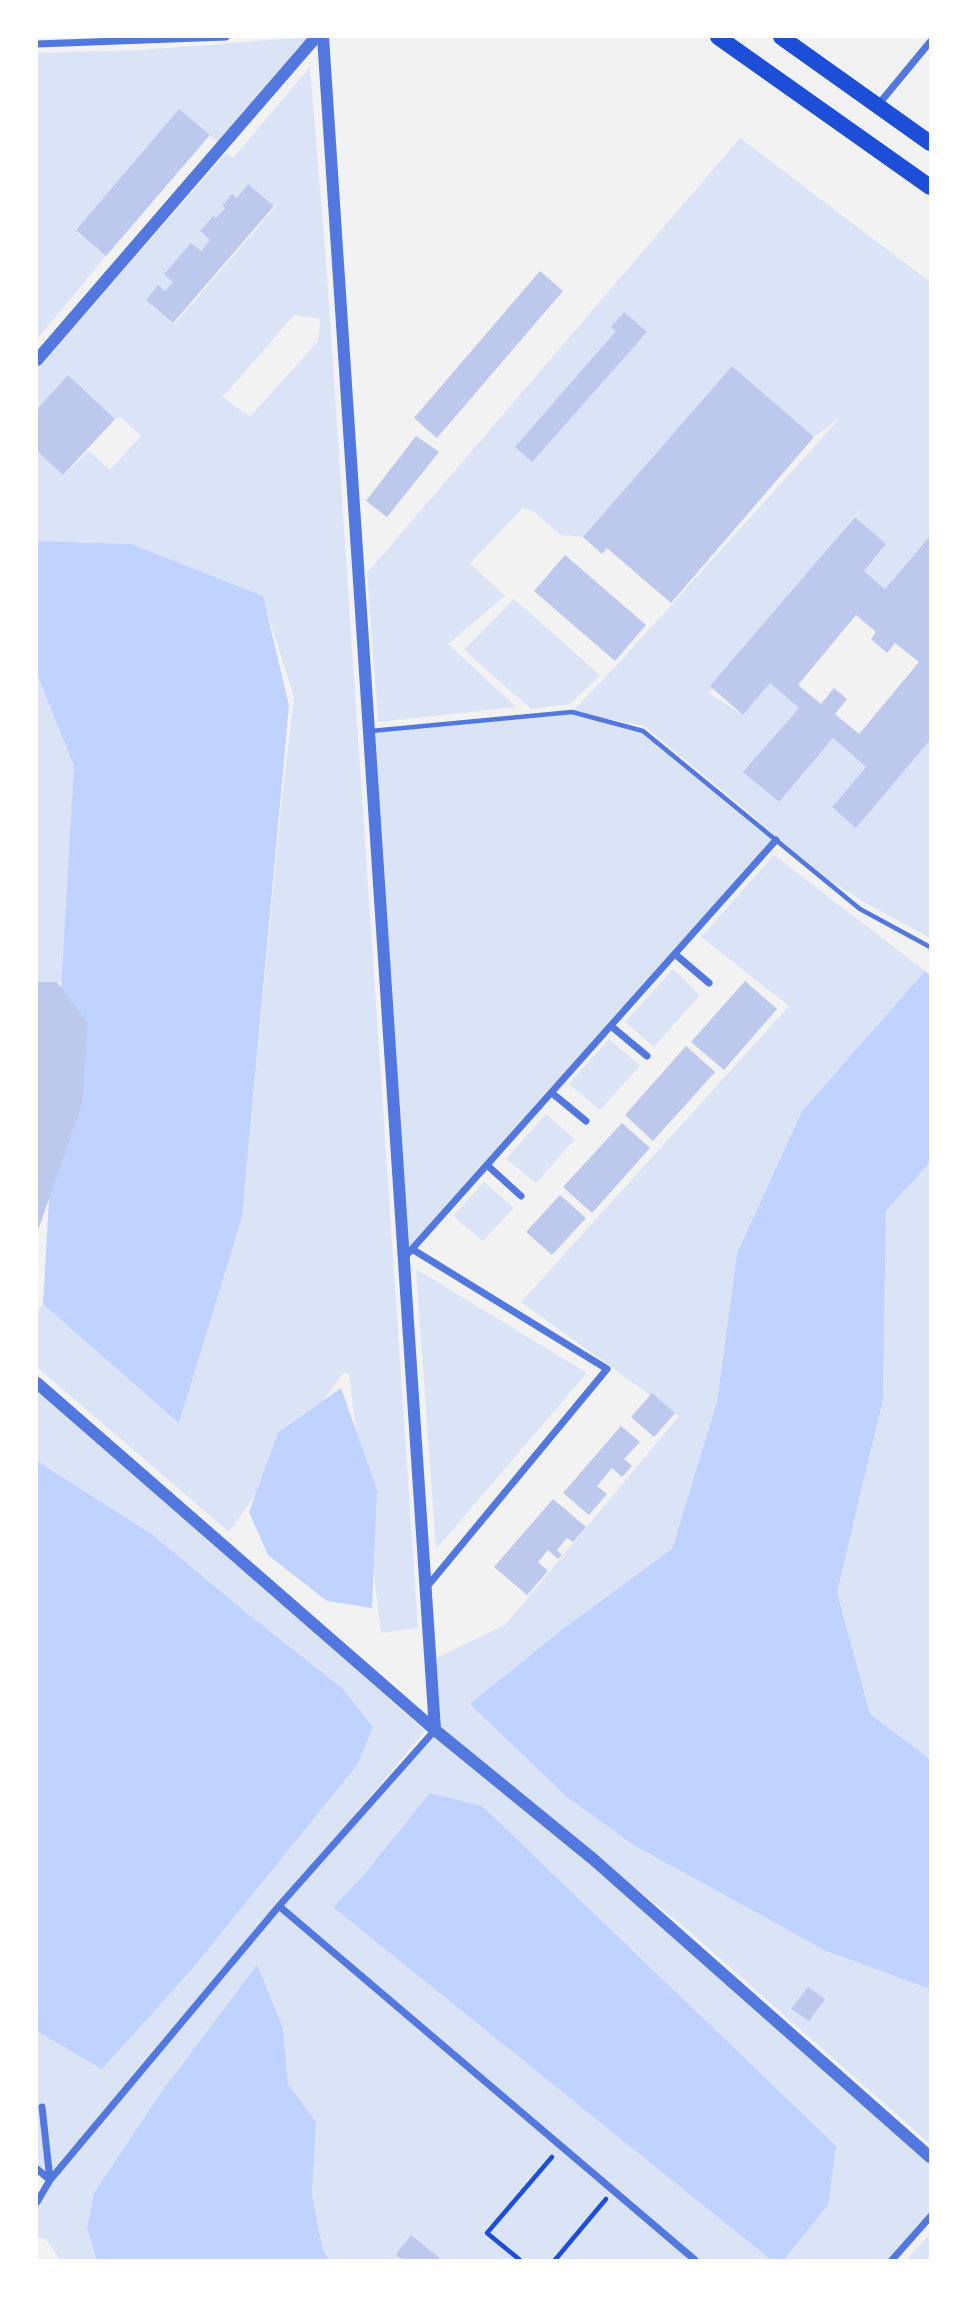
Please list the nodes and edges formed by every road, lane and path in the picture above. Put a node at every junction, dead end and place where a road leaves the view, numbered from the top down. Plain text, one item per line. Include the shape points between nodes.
1 (226, 37) edge
2 (316, 37) edge
3 (323, 37) edge
4 (718, 37) edge
5 (781, 37) edge
6 (930, 43) edge
7 (37, 44) edge
8 (878, 105) junction
9 (930, 143) edge
10 (930, 187) edge
11 (37, 360) edge
12 (368, 731) junction
13 (776, 840) junction
14 (930, 947) edge
15 (675, 954) junction
16 (709, 983) dead end
17 (611, 1026) junction
18 (647, 1056) dead end
19 (552, 1093) junction
20 (586, 1121) dead end
21 (487, 1165) junction
22 (521, 1196) dead end
23 (412, 1249) junction
24 (402, 1261) junction
25 (37, 1383) edge
26 (425, 1589) junction
27 (435, 1730) junction
28 (279, 1906) junction
29 (42, 2107) dead end
30 (561, 2147) junction
31 (930, 2157) edge
32 (37, 2169) edge
33 (50, 2180) junction
34 (613, 2190) junction
35 (37, 2202) edge
36 (930, 2217) edge
37 (520, 2260) edge
38 (555, 2260) edge
39 (695, 2260) edge
40 (892, 2260) edge

1 - 7 street
2 - 11 street
3 - 12 street
4 - 10 highway
5 - 8 highway
6 - 8 street
8 - 9 highway
12 - 13 lane via 572,712 643,731
12 - 24 street
13 - 14 lane via 860,909
13 - 15 street
15 - 16 street
15 - 17 street
17 - 18 street
17 - 19 street
19 - 20 street
19 - 21 street
21 - 22 street
21 - 23 street
23 - 24 street
23 - 26 street via 607,1369
24 - 26 street
25 - 27 street
26 - 27 street
27 - 28 street
27 - 31 street via 593,1859
28 - 30 street
28 - 33 street
29 - 33 street
30 - 34 street
30 - 37 path via 487,2233
32 - 33 street
33 - 35 street
34 - 38 path
34 - 39 street
36 - 40 street

